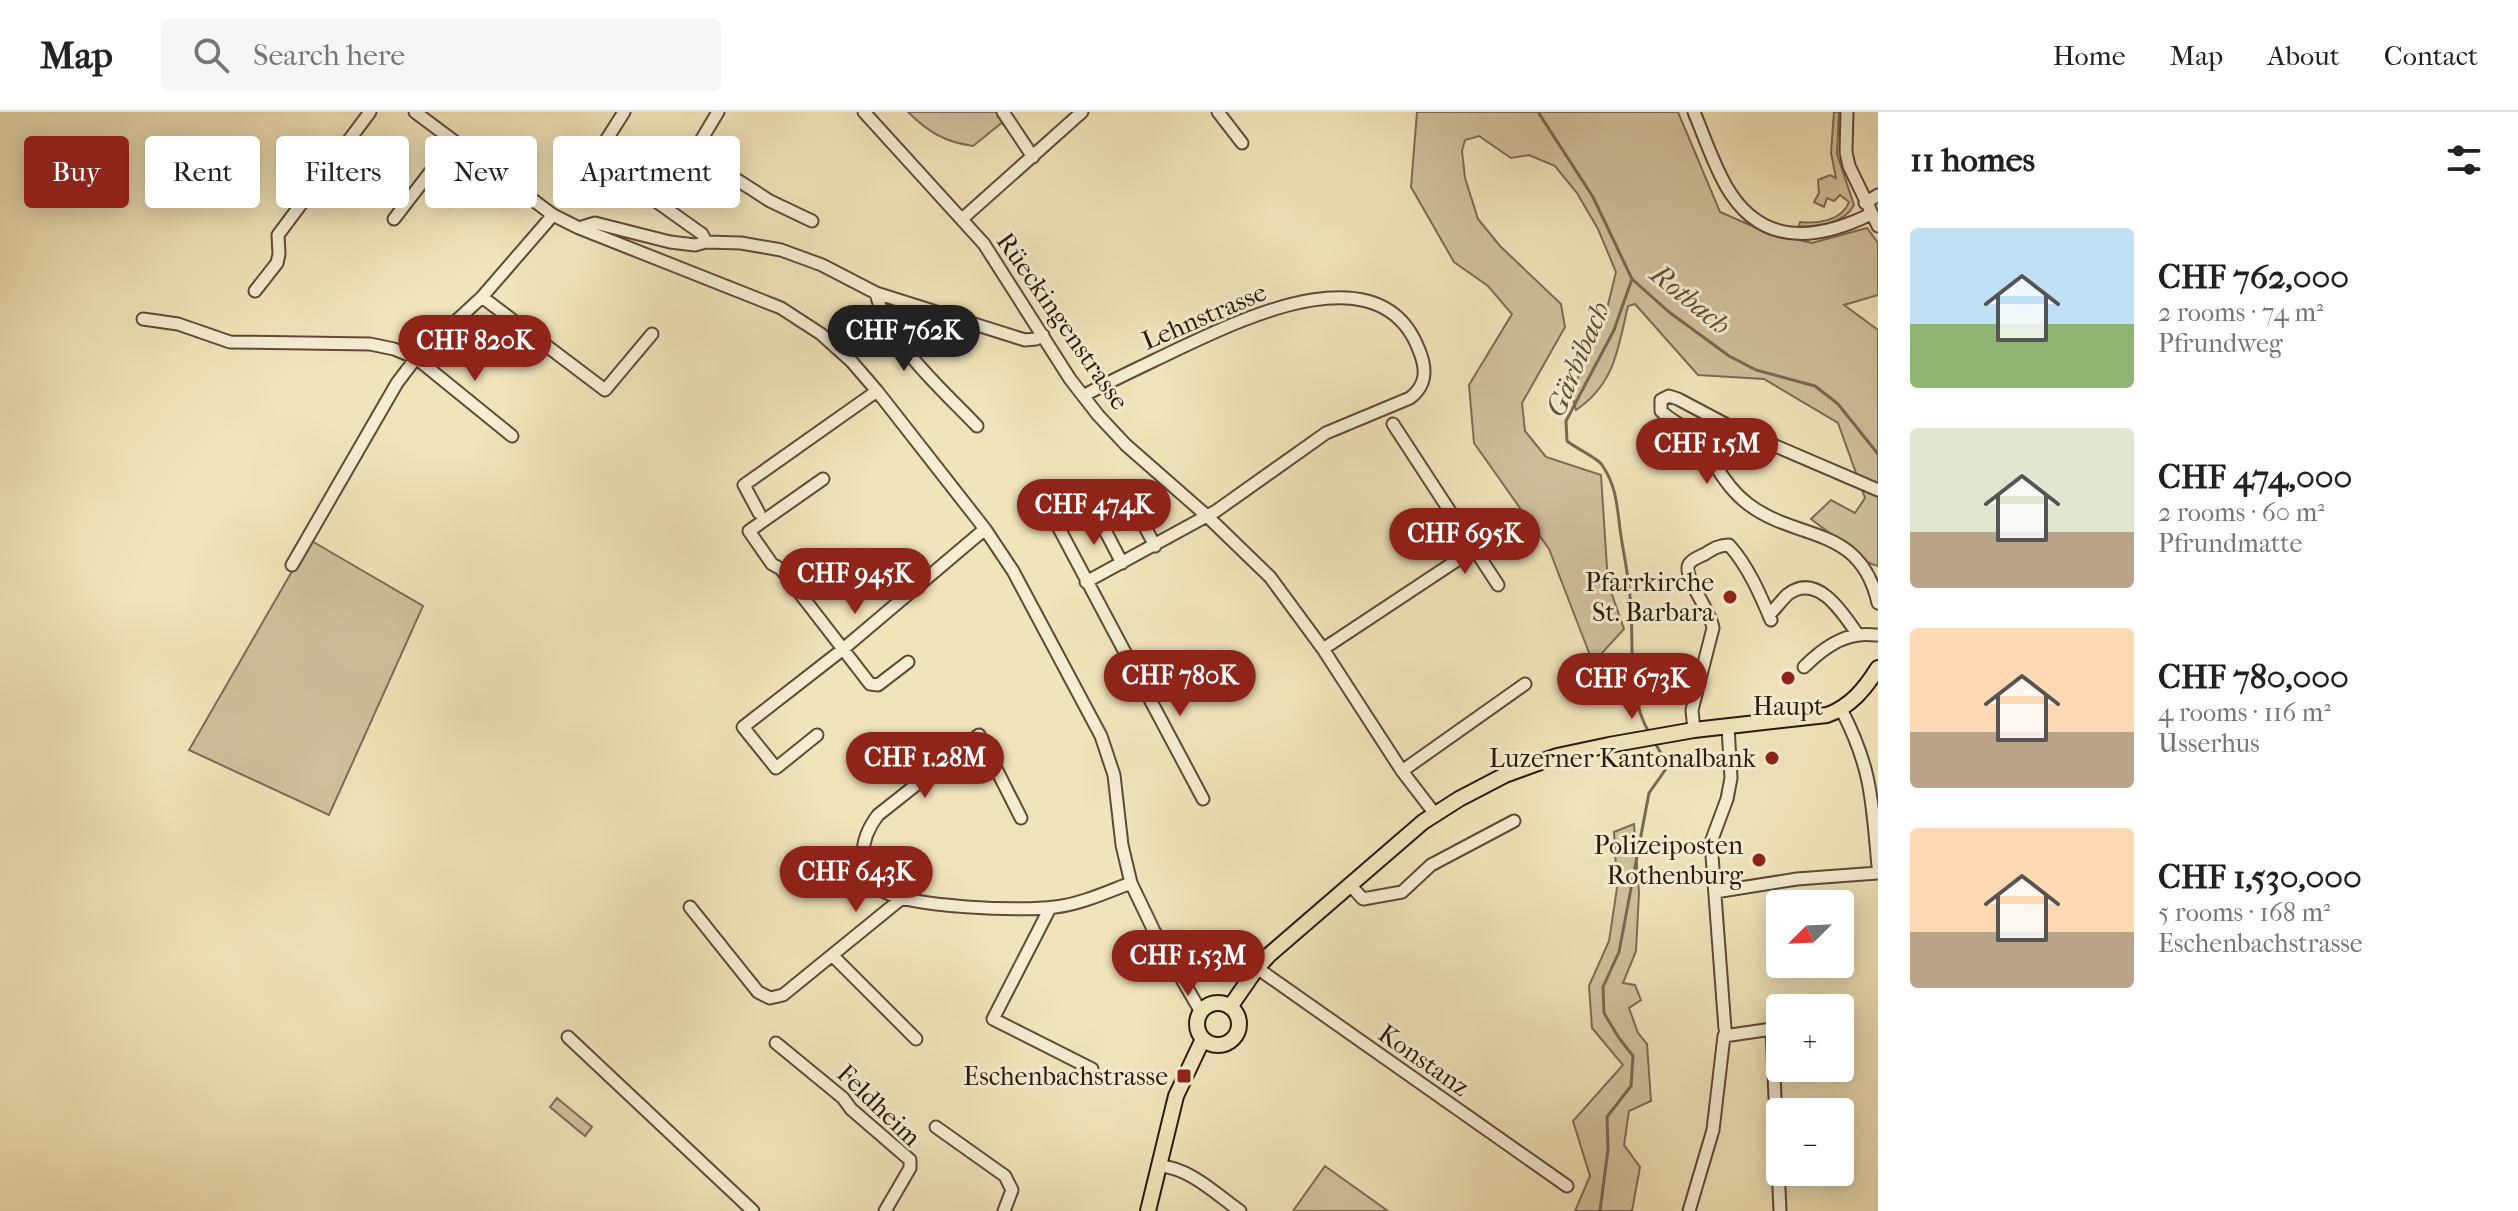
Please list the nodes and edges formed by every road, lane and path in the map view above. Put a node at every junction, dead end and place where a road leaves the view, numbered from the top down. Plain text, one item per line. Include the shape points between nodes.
1 (370, 112) edge
2 (415, 112) edge
3 (624, 112) edge
4 (718, 112) edge
5 (864, 112) edge
6 (1003, 112) edge
7 (1082, 112) edge
8 (1218, 112) edge
9 (1694, 112) edge
10 (1847, 112) edge
11 (447, 136) edge
12 (1242, 143) dead end
13 (1033, 157) junction
14 (425, 179) edge
15 (1878, 195) edge
16 (537, 203) edge
17 (1868, 208) junction
18 (553, 215) junction
19 (394, 219) dead end
20 (962, 219) junction
21 (812, 221) dead end
22 (1878, 226) edge
23 (579, 228) junction
24 (706, 242) junction
25 (255, 291) dead end
26 (876, 293) junction
27 (482, 297) junction
28 (143, 319) dead end
29 (652, 334) dead end
30 (1043, 335) junction
31 (416, 358) junction
32 (877, 391) junction
33 (1083, 396) junction
34 (1393, 424) dead end
35 (977, 426) dead end
36 (512, 436) dead end
37 (823, 479) dead end
38 (1878, 490) edge
39 (1129, 496) dead end
40 (759, 513) dead end
41 (1097, 515) dead end
42 (1207, 516) junction
43 (1053, 517) dead end
44 (985, 529) junction
45 (1155, 546) junction
46 (1474, 549) junction
47 (1122, 563) junction
48 (292, 565) dead end
49 (1086, 582) junction
50 (1498, 585) dead end
51 (1878, 603) edge
52 (1858, 635) junction
53 (1878, 635) edge
54 (1323, 649) junction
55 (842, 650) junction
56 (908, 662) dead end
57 (1804, 667) dead end
58 (1878, 668) edge
59 (1525, 684) dead end
60 (1841, 709) junction
61 (1728, 727) junction
62 (1694, 730) junction
63 (817, 735) dead end
64 (1402, 771) junction
65 (1203, 799) dead end
66 (1435, 814) junction
67 (1021, 818) dead end
68 (1514, 821) dead end
69 (1878, 866) edge
70 (1878, 873) edge
71 (1131, 883) junction
72 (1350, 885) junction
73 (1715, 892) junction
74 (901, 899) junction
75 (690, 907) dead end
76 (1050, 908) junction
77 (833, 956) junction
78 (1257, 968) junction
79 (1230, 1007) junction
80 (1201, 1012) junction
81 (1725, 1033) junction
82 (568, 1037) dead end
83 (916, 1039) dead end
84 (1203, 1039) junction
85 (776, 1043) dead end
86 (1092, 1069) dead end
87 (936, 1127) dead end
88 (1160, 1166) junction
89 (1567, 1186) dead end
90 (753, 1211) edge
91 (885, 1211) edge
92 (1004, 1211) edge
93 (1148, 1211) edge
94 (1240, 1211) edge
95 (1689, 1211) edge
96 (1780, 1211) edge

1 - 25 street via 278,235 277,263
2 - 11 street
3 - 24 street via 598,160
4 - 21 street via 694,152
5 - 20 street, Rüeckingenstrasse
6 - 13 street
7 - 13 street
8 - 12 street
9 - 17 street via 1726,187 1770,228 1791,234 1831,231
10 - 17 street via 1849,166
13 - 20 street
14 - 19 street
15 - 17 street
16 - 18 street
17 - 22 street
18 - 23 street
18 - 27 street
20 - 30 street, Rüeckingenstrasse
23 - 24 street via 595,223 670,242
23 - 32 street via 781,308 821,334
24 - 26 street via 781,250
26 - 30 street via 1025,340
26 - 35 street via 889,325
27 - 29 street via 605,390
27 - 31 street
28 - 31 street via 178,324 230,342 370,344
30 - 33 street, Rüeckingenstrasse
31 - 36 street
31 - 48 street
32 - 40 street via 744,485
32 - 44 street
33 - 42 street, Rüeckingenstrasse via 1126,445
33 - 42 street, Lehnstrasse via 1244,318 1290,303 1356,300 1382,307 1400,320 1412,334 1424,367 1419,392 1326,433
34 - 46 street
37 - 55 street via 749,531
38 - 51 street via 1678,399 1661,400 1661,411 1702,440 1721,475 1748,504 1844,547 1862,564
39 - 45 street
41 - 47 street
42 - 45 street
42 - 54 street, Rüeckingenstrasse via 1258,563
43 - 49 street
44 - 55 street
44 - 71 street via 1013,571 1105,746
45 - 47 street
46 - 50 street
46 - 54 street
47 - 49 street
49 - 65 street
52 - 53 street
52 - 57 street via 1837,642
52 - 62 street via 1838,608 1804,587 1787,595 1770,617 1731,547 1722,545 1691,562 1689,578 1713,628 1692,710
54 - 64 street, Rüeckingenstrasse
55 - 56 street via 874,686
55 - 63 street via 743,727 776,768
58 - 60 main road
59 - 64 street
60 - 61 main road via 1812,718
60 - 69 street via 1868,770
61 - 62 main road
61 - 73 street via 1731,778 1711,842
62 - 66 main road via 1557,756 1489,783
64 - 66 street, Rüeckingenstrasse
66 - 72 main road
67 - 74 street via 979,735 868,828 864,866 881,890
68 - 72 street via 1431,865 1402,892 1363,899
70 - 73 street
71 - 76 street
71 - 80 street
72 - 78 main road
73 - 81 street
74 - 76 street
74 - 77 street
75 - 77 street via 758,992 770,998 783,995
76 - 86 street via 993,1019
77 - 83 street
78 - 79 main road
78 - 89 street, Konstanz
79 - 80 main road via 1214,1004
79 - 84 main road via 1239,1021 1235,1038 1219,1046
80 - 84 main road via 1197,1026
81 - 95 street via 1713,1130
81 - 96 street via 1772,1029
82 - 90 street
84 - 88 main road via 1180,1086
85 - 91 street, Feldheim via 910,1160
87 - 92 street, Feldheim via 1005,1176 1012,1190
88 - 93 main road
88 - 94 street via 1192,1176

